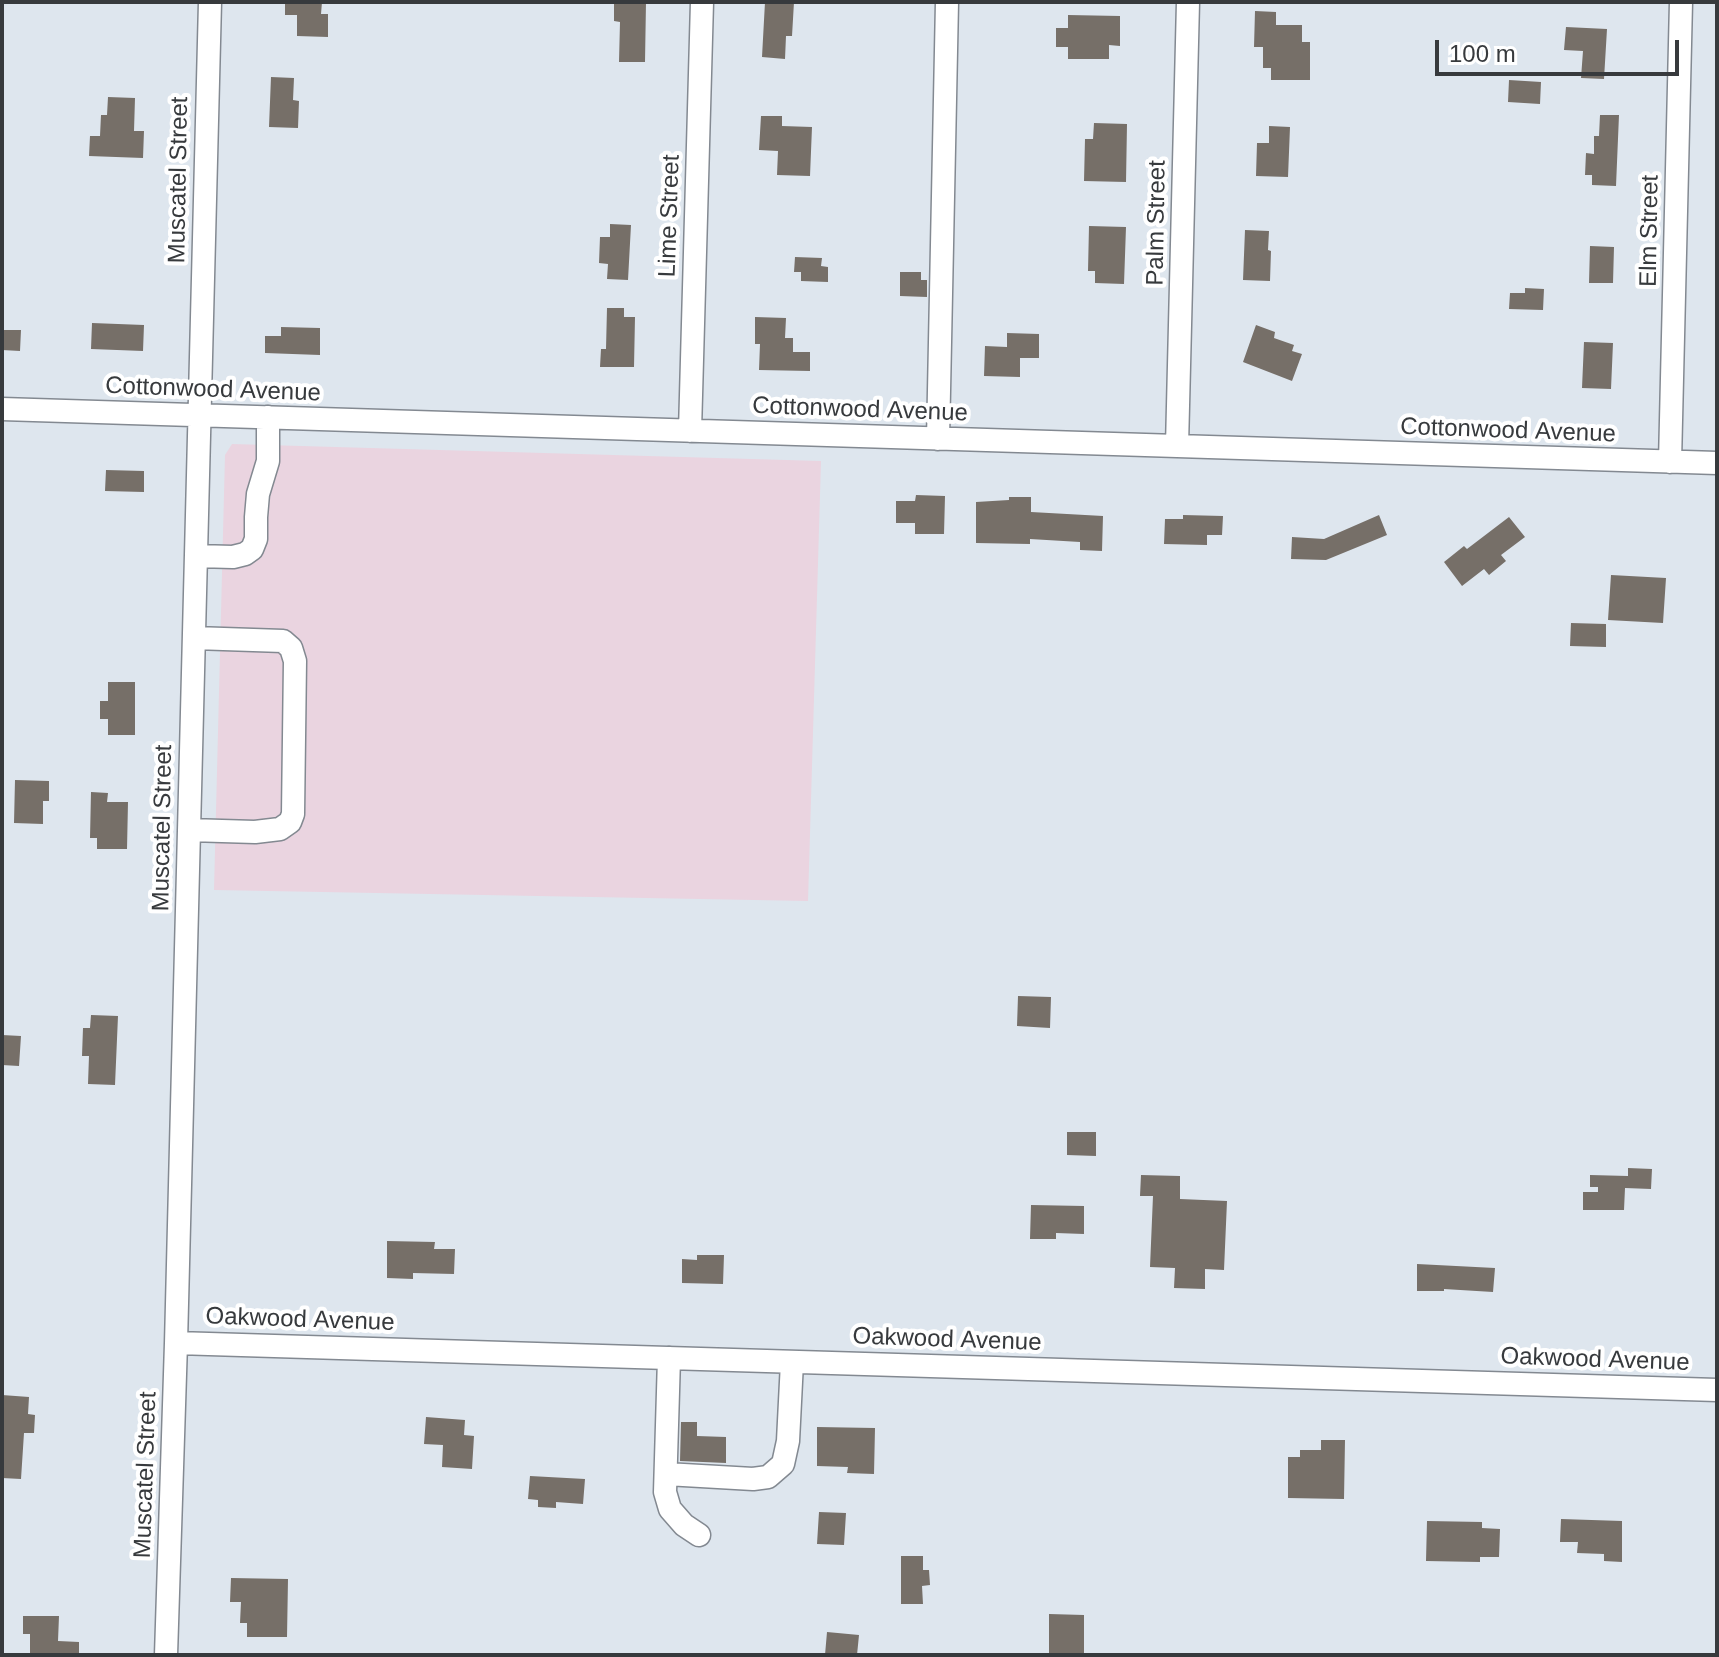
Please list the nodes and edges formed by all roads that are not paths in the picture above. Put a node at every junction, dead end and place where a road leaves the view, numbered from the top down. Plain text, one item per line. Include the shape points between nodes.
1 (210, 2) edge
2 (702, 2) edge
3 (947, 2) edge
4 (1188, 2) edge
5 (1681, 2) edge
6 (2, 409) edge
7 (199, 415) junction
8 (268, 417) junction
9 (690, 431) junction
10 (938, 439) junction
11 (1177, 446) junction
12 (1670, 462) junction
13 (1717, 463) edge
14 (196, 556) junction
15 (194, 638) junction
16 (189, 830) junction
17 (176, 1343) junction
18 (669, 1358) junction
19 (792, 1362) junction
20 (1717, 1390) edge
21 (666, 1474) junction
22 (699, 1535) dead end
23 (166, 1655) edge

1 - 7 street, Muscatel Street
2 - 9 street, Lime Street
3 - 10 street
4 - 11 street, Palm Street
5 - 12 street, Elm Street
6 - 7 street, Cottonwood Avenue
7 - 8 street, Cottonwood Avenue
7 - 14 street, Muscatel Street
8 - 9 street, Cottonwood Avenue
8 - 14 street via 268,461 252,549 233,557
9 - 10 street, Cottonwood Avenue
10 - 11 street, Cottonwood Avenue
11 - 12 street, Cottonwood Avenue
12 - 13 street, Cottonwood Avenue
14 - 15 street, Muscatel Street
15 - 16 street, Muscatel Street
15 - 16 street via 283,641 291,648 293,814 280,829
16 - 17 street, Muscatel Street
17 - 18 street, Oakwood Avenue
17 - 23 street, Muscatel Street
18 - 19 street, Oakwood Avenue
18 - 21 street
19 - 20 street, Oakwood Avenue
19 - 21 street via 783,1464 768,1477 753,1479
21 - 22 street via 670,1509

